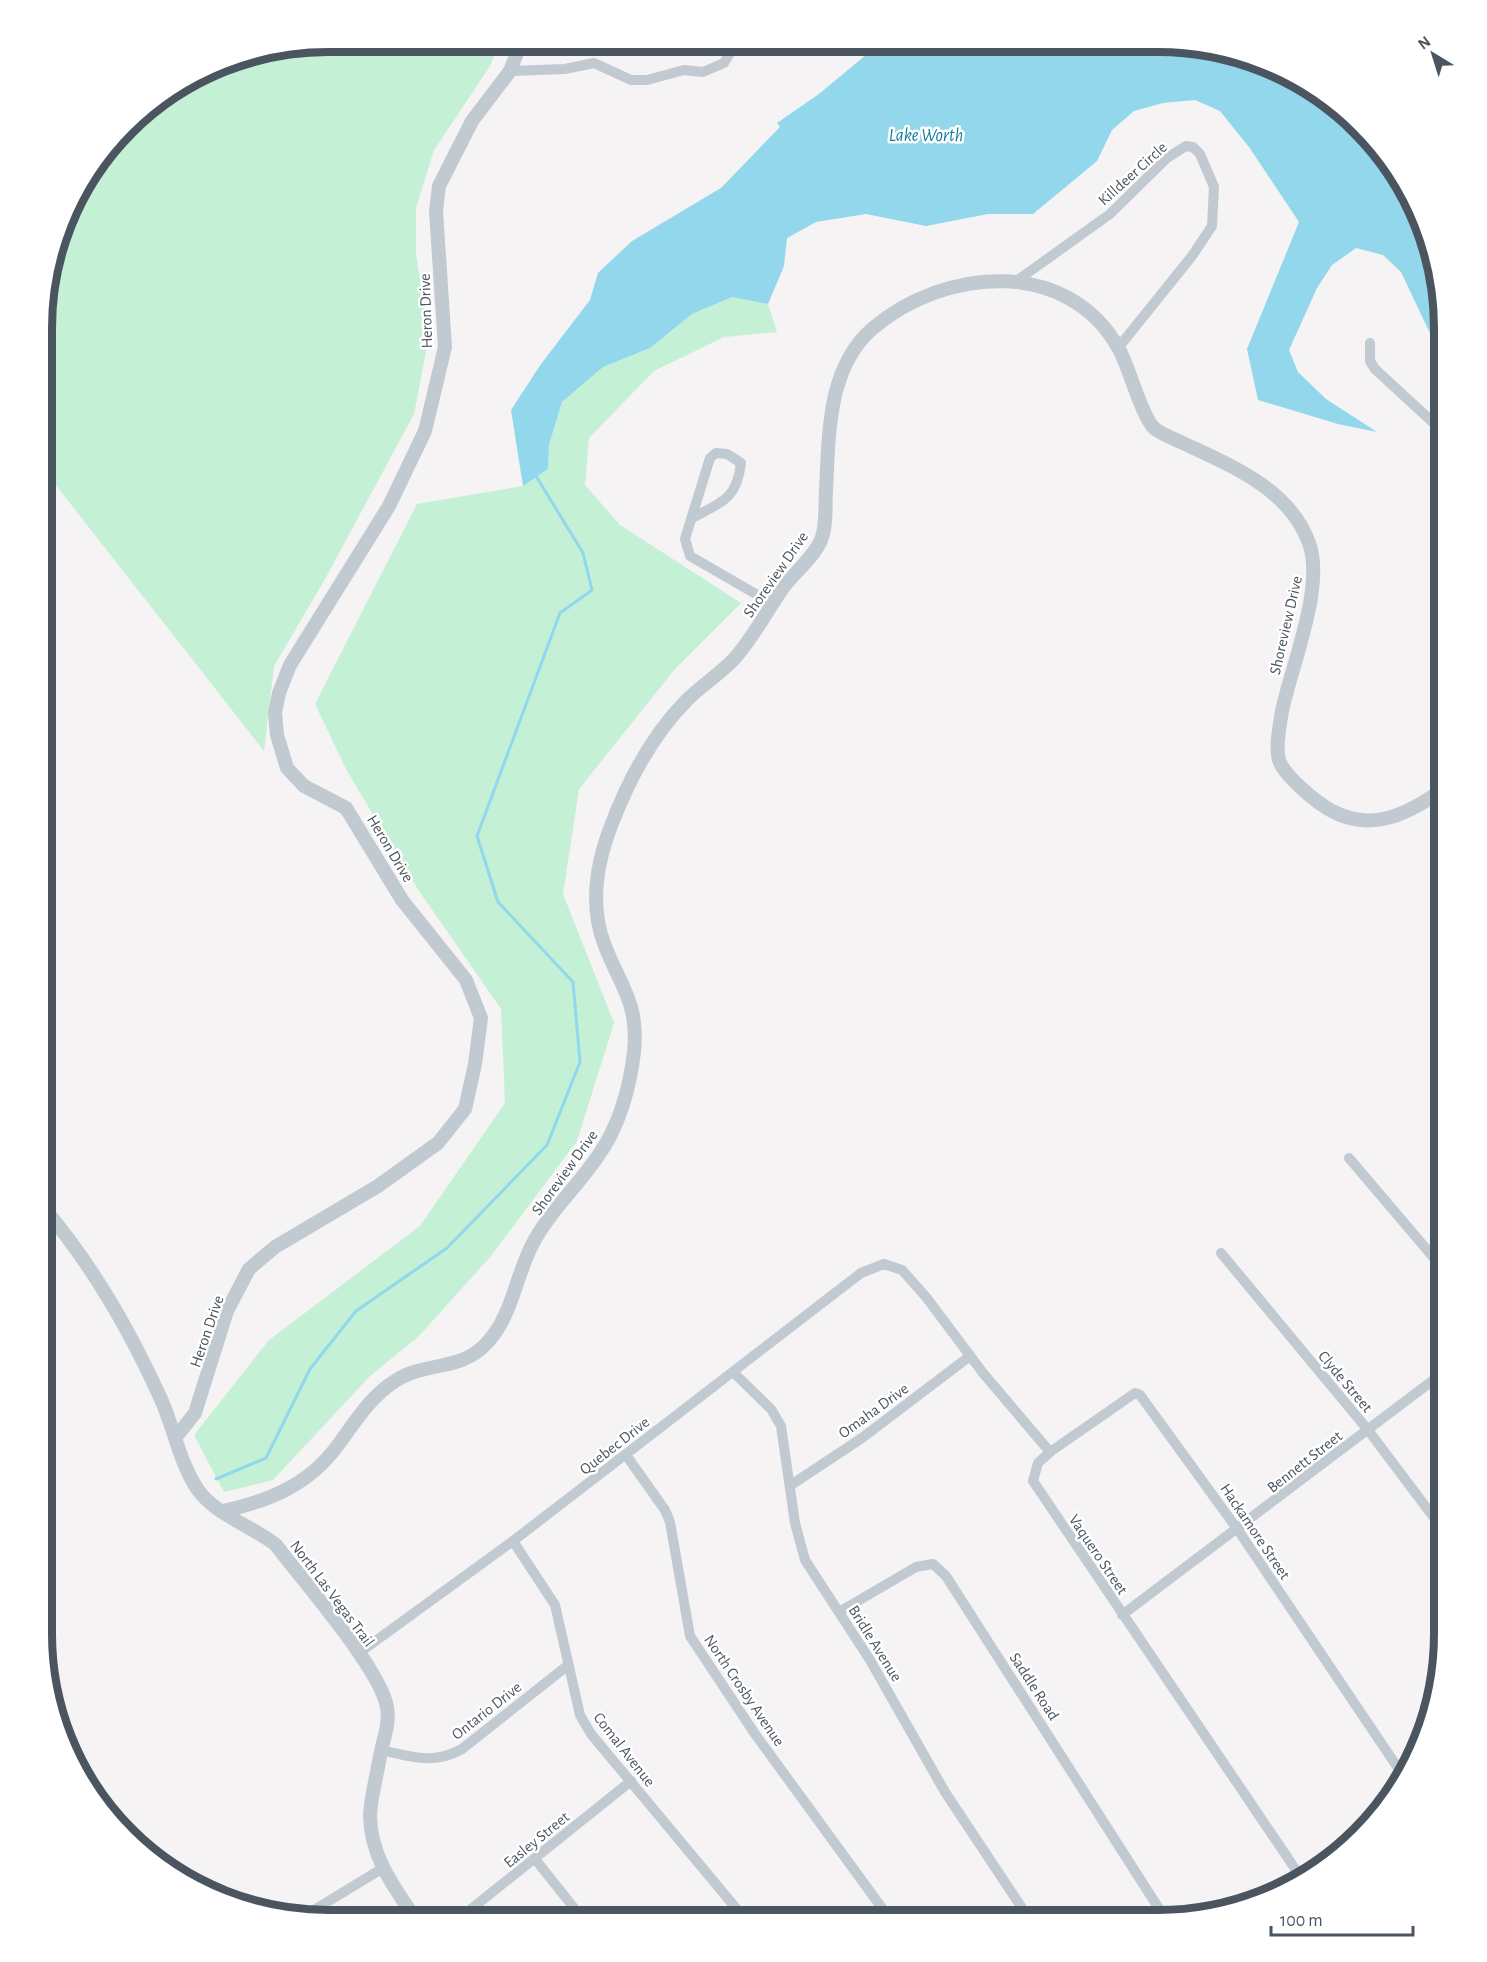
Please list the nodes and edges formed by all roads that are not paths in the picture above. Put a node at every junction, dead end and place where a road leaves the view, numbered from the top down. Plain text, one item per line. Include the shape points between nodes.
1 (517, 52) edge
2 (731, 52) edge
3 (510, 70) junction
4 (1016, 282) junction
5 (1370, 343) dead end
6 (1118, 348) junction
7 (1434, 423) edge
8 (692, 518) junction
9 (773, 603) junction
10 (1434, 796) edge
11 (1349, 1158) dead end
12 (52, 1220) edge
13 (1221, 1253) dead end
14 (1434, 1259) edge
15 (970, 1356) junction
16 (734, 1372) junction
17 (1434, 1380) edge
18 (1368, 1430) junction
19 (176, 1437) junction
20 (1050, 1452) junction
21 (626, 1455) junction
22 (791, 1485) junction
23 (223, 1511) junction
24 (1434, 1518) edge
25 (1238, 1530) junction
26 (513, 1541) junction
27 (839, 1612) junction
28 (1122, 1615) junction
29 (359, 1653) junction
30 (567, 1666) junction
31 (381, 1750) junction
32 (1398, 1769) edge
33 (631, 1781) junction
34 (535, 1859) junction
35 (382, 1868) junction
36 (1297, 1872) edge
37 (315, 1909) edge
38 (410, 1910) edge
39 (470, 1910) edge
40 (576, 1910) edge
41 (738, 1910) edge
42 (883, 1910) edge
43 (1023, 1910) edge
44 (1160, 1910) edge

1 - 3 street, Heron Drive
2 - 3 street via 724,63 703,72 684,70 647,80 631,80 594,63 565,69
3 - 19 street, Heron Drive via 472,121 439,186 436,210 445,348 425,431 389,506 290,665 275,713 281,753 293,777 346,808 402,900 466,980 476,1000 481,1018 465,1109 438,1143 378,1186 275,1248 249,1269 227,1311 195,1413
4 - 6 street, Shoreview Drive via 1046,286 1076,300 1101,323
4 - 6 street, Killdeer Circle via 1110,214 1167,158 1186,146 1193,147 1214,187 1212,226
4 - 9 street, Shoreview Drive via 973,283 924,298 880,322 857,342 832,406 823,535
5 - 7 street via 1370,361 1375,369
6 - 10 street, Shoreview Drive via 1153,428 1257,481 1273,493 1308,537 1315,563 1314,586 1281,719 1279,762 1283,769 1316,801 1335,813 1363,822 1383,821
8 - 8 street via 710,458 716,453 727,454 741,463 739,483 733,493
8 - 9 street via 685,539 690,556
9 - 23 street, Shoreview Drive via 732,661 686,700 668,723 634,775 610,827 594,883 601,934 631,1002 634,1020 634,1052 625,1095 614,1131 600,1155 535,1239 500,1328 470,1357 415,1371 394,1381 363,1410 317,1471 290,1489 258,1503
11 - 14 street
12 - 19 street, North Las Vegas Trail via 104,1293 160,1397
13 - 18 street, Clyde Street
15 - 16 street, Quebec Drive via 902,1270 877,1265 861,1273
15 - 20 street
15 - 22 street, Omaha Drive via 862,1438
16 - 21 street, Quebec Drive
16 - 22 street, Bridle Avenue via 771,1409 781,1426
17 - 18 street, Bennett Street
18 - 24 street, Clyde Street
18 - 25 street, Bennett Street
19 - 23 street, North Las Vegas Trail via 198,1490
20 - 25 street, Hackamore Street via 1136,1393 1146,1400
20 - 28 street, Vaquero Street via 1038,1463 1033,1481
21 - 26 street, Quebec Drive
21 - 42 street, North Crosby Avenue via 670,1522 690,1636 755,1734
22 - 27 street, Bridle Avenue via 795,1523 805,1560
23 - 29 street, North Las Vegas Trail via 276,1545
25 - 28 street, Bennett Street
25 - 32 street, Hackamore Street
26 - 29 street, Quebec Drive
26 - 30 street, Comal Avenue via 555,1605
27 - 43 street, Bridle Avenue via 945,1791
27 - 44 street, Saddle Road via 916,1567 933,1564 946,1576
28 - 36 street, Vaquero Street
29 - 31 street, North Las Vegas Trail via 387,1706 388,1726
30 - 31 street, Ontario Drive via 447,1757 432,1760
30 - 33 street, Comal Avenue via 580,1715
31 - 35 street, North Las Vegas Trail via 370,1813 373,1842
33 - 34 street, Easley Street
33 - 41 street, Comal Avenue
34 - 39 street, Easley Street
34 - 40 street
35 - 37 street
35 - 38 street, North Las Vegas Trail

